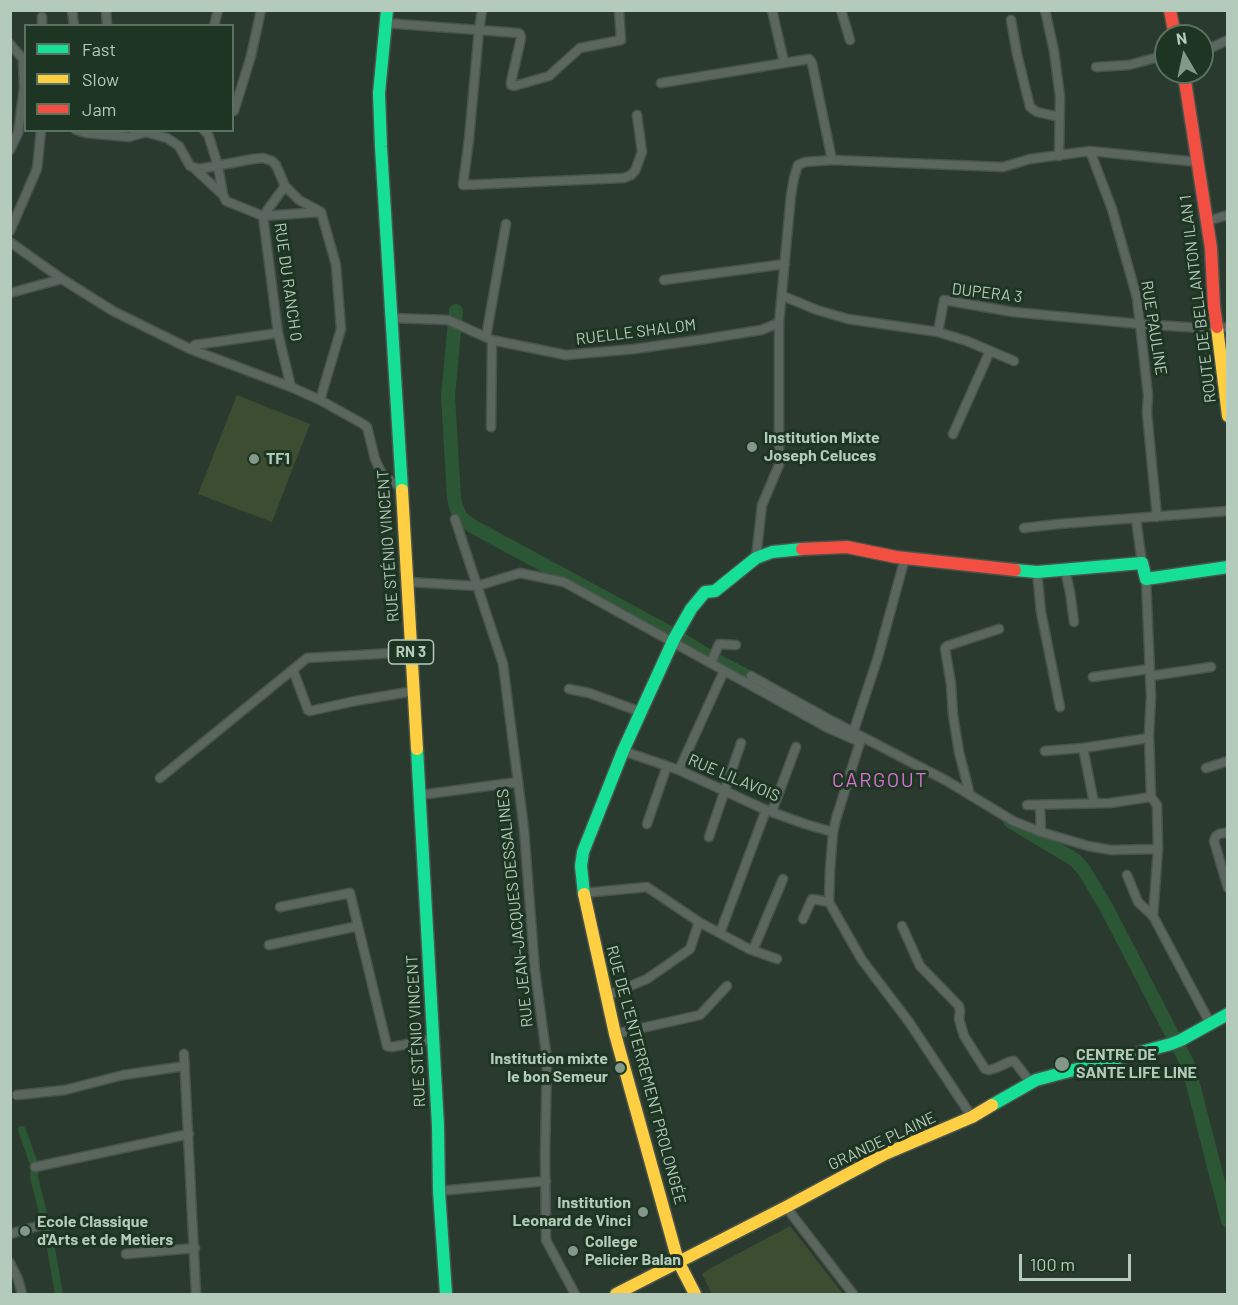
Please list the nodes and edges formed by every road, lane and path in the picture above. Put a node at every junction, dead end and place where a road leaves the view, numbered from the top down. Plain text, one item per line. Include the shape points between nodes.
1 (261, 10) edge
2 (482, 10) edge
3 (619, 10) edge
4 (772, 10) edge
5 (841, 10) edge
6 (1045, 10) edge
7 (386, 17) edge
8 (1011, 20) dead end
9 (479, 30) junction
10 (850, 40) dead end
11 (10, 44) edge
12 (1154, 58) edge
13 (784, 62) junction
14 (1096, 67) dead end
15 (661, 83) dead end
16 (1185, 84) edge
17 (234, 111) dead end
18 (637, 115) dead end
19 (1059, 117) junction
20 (23, 118) edge
21 (41, 132) edge
22 (102, 132) edge
23 (145, 132) edge
24 (151, 132) edge
25 (206, 132) edge
26 (120, 133) edge
27 (10, 150) edge
28 (1090, 151) junction
29 (1059, 156) junction
30 (832, 160) junction
31 (1197, 162) junction
32 (218, 166) junction
33 (194, 168) junction
34 (285, 186) junction
35 (223, 195) junction
36 (321, 212) junction
37 (1227, 215) edge
38 (263, 216) junction
39 (1207, 221) junction
40 (506, 224) dead end
41 (10, 231) edge
42 (10, 242) edge
43 (785, 264) junction
44 (62, 279) junction
45 (664, 280) dead end
46 (10, 293) edge
47 (783, 296) junction
48 (391, 318) junction
49 (779, 323) junction
50 (1140, 324) junction
51 (1222, 328) edge
52 (938, 332) junction
53 (278, 333) junction
54 (489, 339) junction
55 (190, 349) junction
56 (990, 351) junction
57 (1014, 361) dead end
58 (291, 387) junction
59 (320, 400) junction
60 (1227, 416) edge
61 (491, 427) dead end
62 (953, 434) dead end
63 (401, 488) junction
64 (1227, 510) edge
65 (1157, 517) junction
66 (455, 519) dead end
67 (1136, 519) junction
68 (1024, 528) dead end
69 (756, 558) junction
70 (905, 558) junction
71 (1142, 563) junction
72 (1227, 567) edge
73 (1065, 570) junction
74 (1037, 572) junction
75 (1146, 579) junction
76 (408, 582) junction
77 (477, 586) junction
78 (1074, 622) dead end
79 (999, 629) dead end
80 (674, 638) junction
81 (736, 645) dead end
82 (411, 652) junction
83 (712, 661) junction
84 (1211, 667) dead end
85 (293, 670) junction
86 (724, 671) junction
87 (1149, 673) junction
88 (751, 676) dead end
89 (1093, 676) dead end
90 (569, 689) dead end
91 (414, 691) junction
92 (1060, 707) dead end
93 (641, 712) junction
94 (830, 725) junction
95 (852, 736) junction
96 (1149, 738) junction
97 (741, 743) dead end
98 (796, 747) dead end
99 (1083, 748) junction
100 (623, 751) junction
101 (1045, 752) dead end
102 (1227, 761) edge
103 (667, 766) junction
104 (1206, 768) dead end
105 (680, 770) junction
106 (160, 778) dead end
107 (518, 782) junction
108 (725, 790) junction
109 (420, 795) junction
110 (970, 795) junction
111 (1151, 798) junction
112 (1094, 803) junction
113 (1028, 805) dead end
114 (1040, 805) junction
115 (769, 811) junction
116 (647, 824) dead end
117 (833, 832) junction
118 (1041, 832) junction
119 (1227, 832) edge
120 (709, 837) dead end
121 (1158, 849) junction
122 (1127, 875) dead end
123 (783, 879) dead end
124 (1227, 888) edge
125 (584, 893) junction
126 (829, 902) junction
127 (279, 907) dead end
128 (1153, 916) junction
129 (803, 919) dead end
130 (699, 922) junction
131 (358, 926) junction
132 (902, 926) dead end
133 (720, 933) junction
134 (269, 945) dead end
135 (753, 950) junction
136 (777, 959) dead end
137 (727, 986) dead end
138 (606, 996) junction
139 (1227, 1014) edge
140 (1210, 1023) junction
141 (615, 1034) junction
142 (433, 1039) junction
143 (184, 1054) dead end
144 (185, 1066) junction
145 (1031, 1083) junction
146 (17, 1095) dead end
147 (972, 1117) junction
148 (189, 1134) junction
149 (34, 1167) dead end
150 (546, 1181) junction
151 (439, 1191) junction
152 (786, 1207) junction
153 (41, 1225) dead end
154 (10, 1234) edge
155 (195, 1248) junction
156 (126, 1254) dead end
157 (678, 1261) junction
158 (10, 1263) edge
159 (22, 1294) edge
160 (196, 1294) edge
161 (446, 1294) edge
162 (575, 1294) edge
163 (616, 1294) edge
164 (694, 1294) edge
165 (853, 1294) edge

1 - 17 street
2 - 9 street
3 - 9 street via 621,40 580,48 549,76 514,86 511,82 520,34
4 - 13 street
5 - 10 street
6 - 19 street via 1054,51
7 - 9 street
7 - 48 street, RUE STÉNIO VINCENT / RN 3 via 379,93
8 - 19 street via 1030,107
9 - 18 street via 463,185 624,178 635,171 642,152
11 - 20 street via 23,59
12 - 14 street
13 - 15 street
13 - 30 street via 808,59 812,63
16 - 31 street, ROUTE DE BELLANTON ILAN 1
19 - 29 street
20 - 27 street
21 - 41 street via 37,168
22 - 26 street
23 - 26 street via 129,137
24 - 33 street via 179,146
25 - 32 street
28 - 29 street
28 - 31 street
28 - 50 street, RUE PAULINE via 1113,209 1137,298
29 - 30 street via 1003,167
30 - 43 street via 798,165 791,195
31 - 39 street, ROUTE DE BELLANTON ILAN 1
32 - 33 street
32 - 34 street via 253,159 272,160
32 - 35 street
33 - 35 street
34 - 36 street via 299,200
34 - 38 street
35 - 38 street via 226,201
36 - 38 street, RUE DU RANCH 0
36 - 59 street via 336,265 341,329
37 - 39 street
38 - 53 street, RUE DU RANCH 0
39 - 51 street, ROUTE DE BELLANTON ILAN 1 via 1214,307
40 - 54 street
42 - 44 street
43 - 45 street
43 - 47 street
44 - 46 street
44 - 55 street via 113,311
47 - 49 street
47 - 52 street via 848,319
48 - 54 street, RUELLE SHALOM via 448,320
48 - 63 street, RUE STÉNIO VINCENT / RN 3
49 - 54 street, RUELLE SHALOM via 717,337 566,355
49 - 69 street via 779,465 762,505
50 - 51 street, DUPERA 3
50 - 52 street, DUPERA 3 via 1013,312 944,300
50 - 65 street, RUE PAULINE
51 - 60 street, ROUTE DE BELLANTON ILAN 1
52 - 56 street
53 - 55 street via 195,345
53 - 58 street, RUE DU RANCH 0
54 - 61 street
55 - 58 street
56 - 57 street
56 - 62 street
58 - 59 street
59 - 63 street via 367,427 380,470
63 - 76 street, RUE STÉNIO VINCENT / RN 3
64 - 65 street
65 - 67 street
66 - 77 street, RUE JEAN-JACQUES DESSALINES
67 - 68 street
67 - 71 street
69 - 70 street, RUE DE L'ENTERREMENT PROLONGÉE via 772,552 847,547
69 - 80 street, RUE DE L'ENTERREMENT PROLONGÉE via 716,591 705,592
70 - 74 street, RUE DE L'ENTERREMENT PROLONGÉE
70 - 95 street
71 - 73 street, RUE DE L'ENTERREMENT PROLONGÉE
71 - 75 street
72 - 75 street
73 - 74 street, RUE DE L'ENTERREMENT PROLONGÉE
73 - 78 street
74 - 92 street
75 - 87 street
76 - 77 street
76 - 82 street, RUE STÉNIO VINCENT / RN 3
77 - 80 street via 520,573 564,582
77 - 107 street, RUE JEAN-JACQUES DESSALINES via 503,664
79 - 110 street via 945,648 959,752
80 - 83 street
80 - 93 street, RUE DE L'ENTERREMENT PROLONGÉE
81 - 83 street via 719,644
82 - 85 street via 307,658
82 - 91 street, RUE STÉNIO VINCENT / RN 3
83 - 86 street
84 - 87 street
85 - 91 street via 310,711
85 - 106 street
86 - 94 street
86 - 105 street
87 - 89 street
87 - 96 street
88 - 94 street
90 - 93 street
91 - 109 street, RUE STÉNIO VINCENT / RN 3
93 - 100 street, RUE DE L'ENTERREMENT PROLONGÉE
94 - 95 street
95 - 110 street
95 - 117 street via 860,742
96 - 99 street
96 - 111 street
97 - 108 street
98 - 115 street
99 - 101 street
99 - 112 street
100 - 103 street, RUE LILAVOIS
100 - 125 street, RUE DE L'ENTERREMENT PROLONGÉE via 583,852
102 - 104 street
103 - 105 street, RUE LILAVOIS
103 - 116 street
105 - 108 street, RUE LILAVOIS
107 - 109 street
107 - 150 street, RUE JEAN-JACQUES DESSALINES via 534,971 547,1060
108 - 115 street, RUE LILAVOIS
108 - 120 street
109 - 142 street, RUE STÉNIO VINCENT / RN 3
110 - 118 street via 1013,821
111 - 112 street
111 - 121 street via 1157,805
112 - 114 street
113 - 114 street
114 - 118 street
115 - 117 street, RUE LILAVOIS
115 - 133 street
117 - 126 street
118 - 121 street via 1111,850
119 - 124 street via 1214,841
121 - 128 street
122 - 128 street via 1138,902
123 - 135 street
125 - 130 street via 647,887
125 - 138 street, RUE DE L'ENTERREMENT PROLONGÉE
126 - 129 street via 812,899
126 - 147 street via 862,960
127 - 131 street via 350,893
128 - 140 street
130 - 133 street
130 - 138 street via 690,949 647,979
131 - 134 street
131 - 142 street via 387,1046
132 - 145 street via 920,966 959,1006 964,1036 985,1069 1014,1061
133 - 135 street
135 - 136 street
137 - 141 street via 700,1015
138 - 141 street, RUE DE L'ENTERREMENT PROLONGÉE
139 - 140 street, GRANDE PLAINE
140 - 145 street, GRANDE PLAINE via 1177,1041
141 - 157 street, RUE DE L'ENTERREMENT PROLONGÉE
142 - 151 street, RUE STÉNIO VINCENT / RN 3
143 - 144 street
144 - 146 street via 65,1090
144 - 148 street
145 - 147 street, GRANDE PLAINE
147 - 152 street, GRANDE PLAINE via 885,1154
148 - 149 street
148 - 155 street
150 - 151 street
150 - 162 street, RUE JEAN-JACQUES DESSALINES via 546,1240
151 - 161 street, RUE STÉNIO VINCENT / RN 3
152 - 157 street, GRANDE PLAINE
152 - 165 street
153 - 154 street
155 - 156 street
155 - 160 street
157 - 163 street, GRANDE PLAINE
157 - 164 street, RUE DE L'ENTERREMENT PROLONGÉE
158 - 159 street

